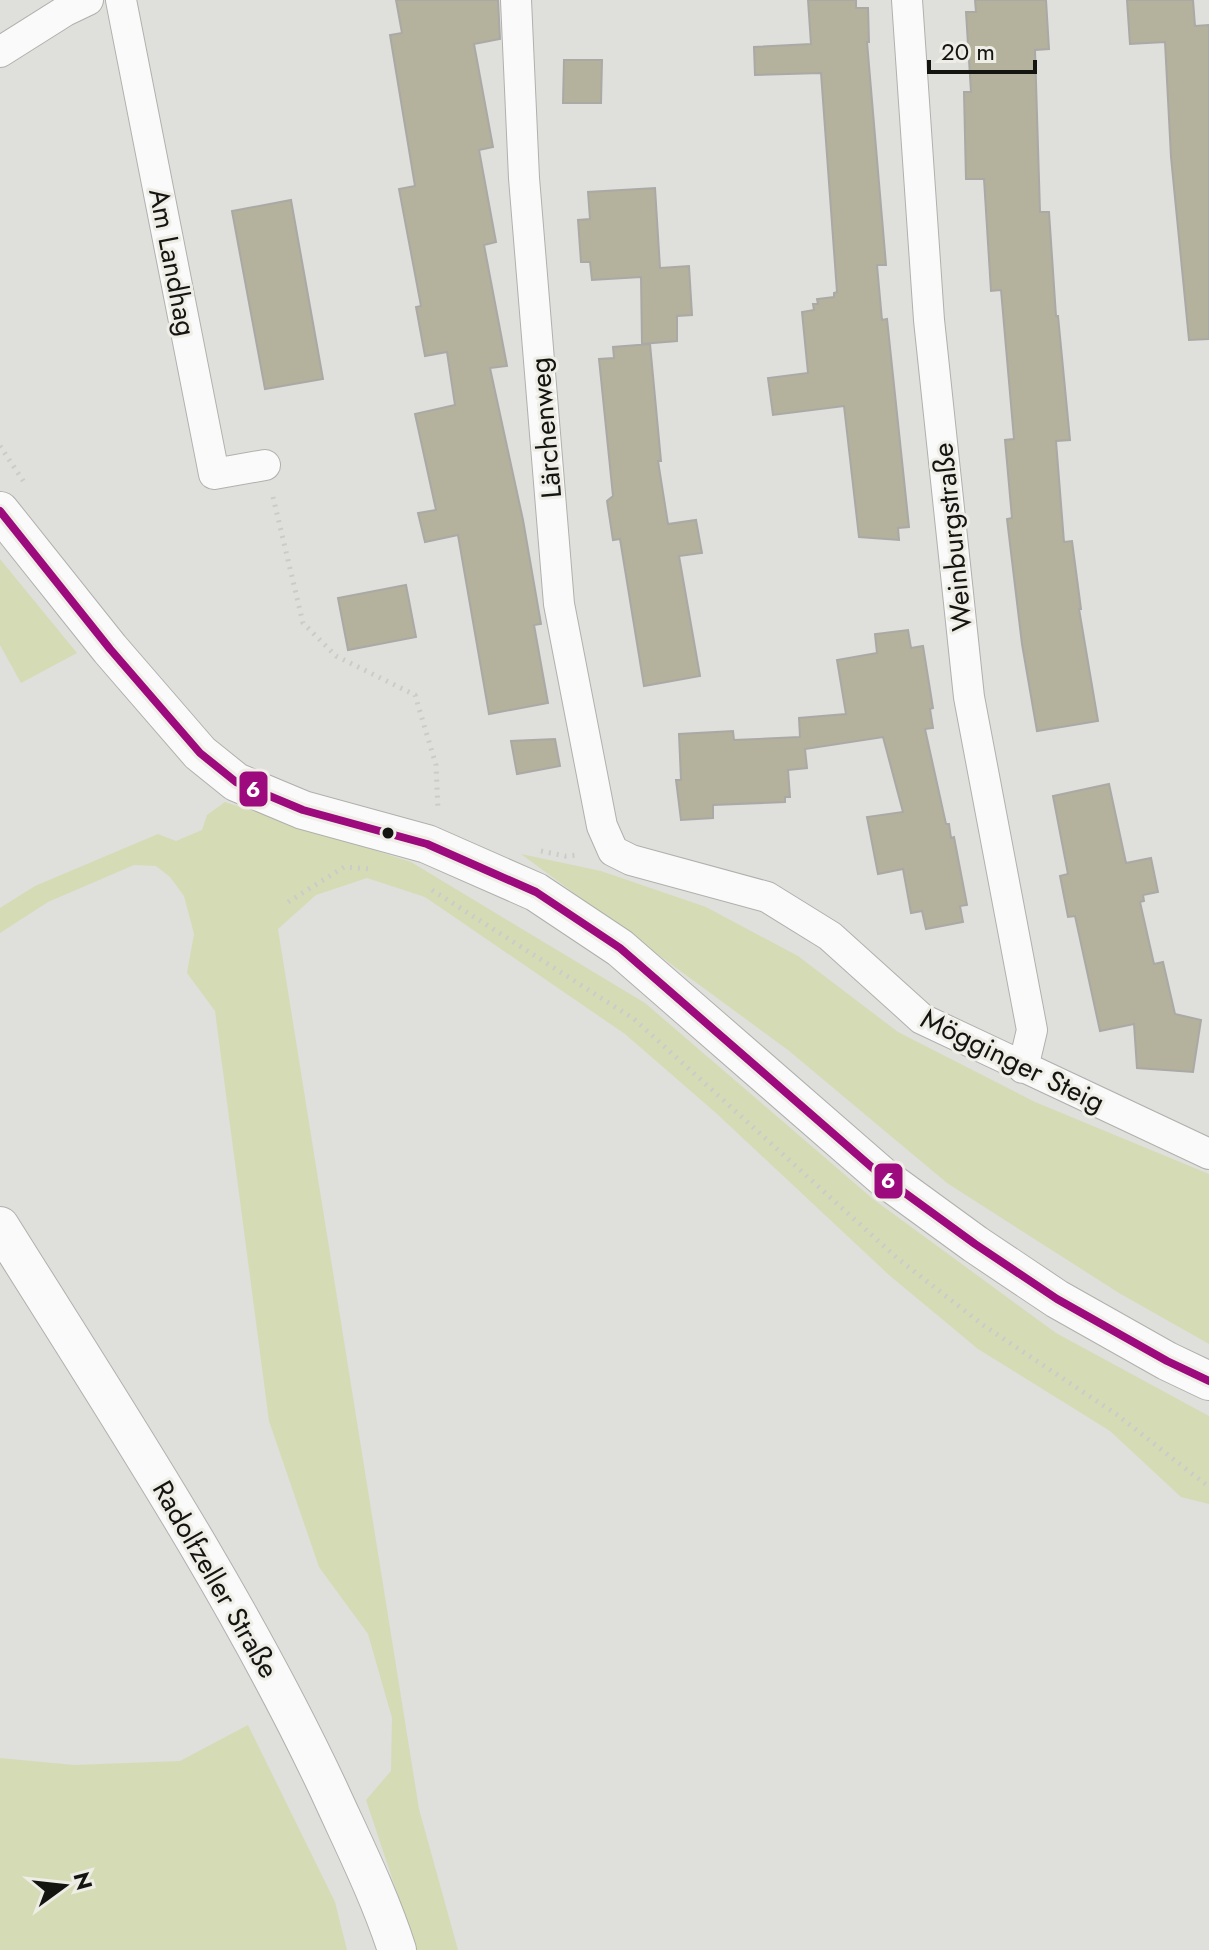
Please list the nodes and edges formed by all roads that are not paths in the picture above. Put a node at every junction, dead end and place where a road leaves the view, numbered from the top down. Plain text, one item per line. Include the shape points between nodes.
1 (121, 0) edge
2 (516, 0) edge
3 (907, 0) edge
4 (72, 4) edge
5 (0, 52) edge
6 (265, 465) road end
7 (0, 511) edge
8 (613, 851) joint
9 (1023, 1068) junction
10 (1209, 1154) edge
11 (0, 1226) edge
12 (1209, 1381) edge
13 (397, 1950) edge

1 - 6 street, Am Landhag via 214,474
2 - 8 street, Lärchenweg via 524,178 559,604 602,826
3 - 9 street, Weinburgstraße via 929,320 969,697 1032,1030
4 - 5 street
7 - 12 street via 200,753 236,782 303,810 427,844 536,892 620,948 883,1177 975,1244 1057,1299
8 - 9 street, Mögginger Steig via 767,897 830,936 922,1019
9 - 10 street, Mögginger Steig
11 - 13 street, Radolfzeller Straße via 252,1639 359,1855

